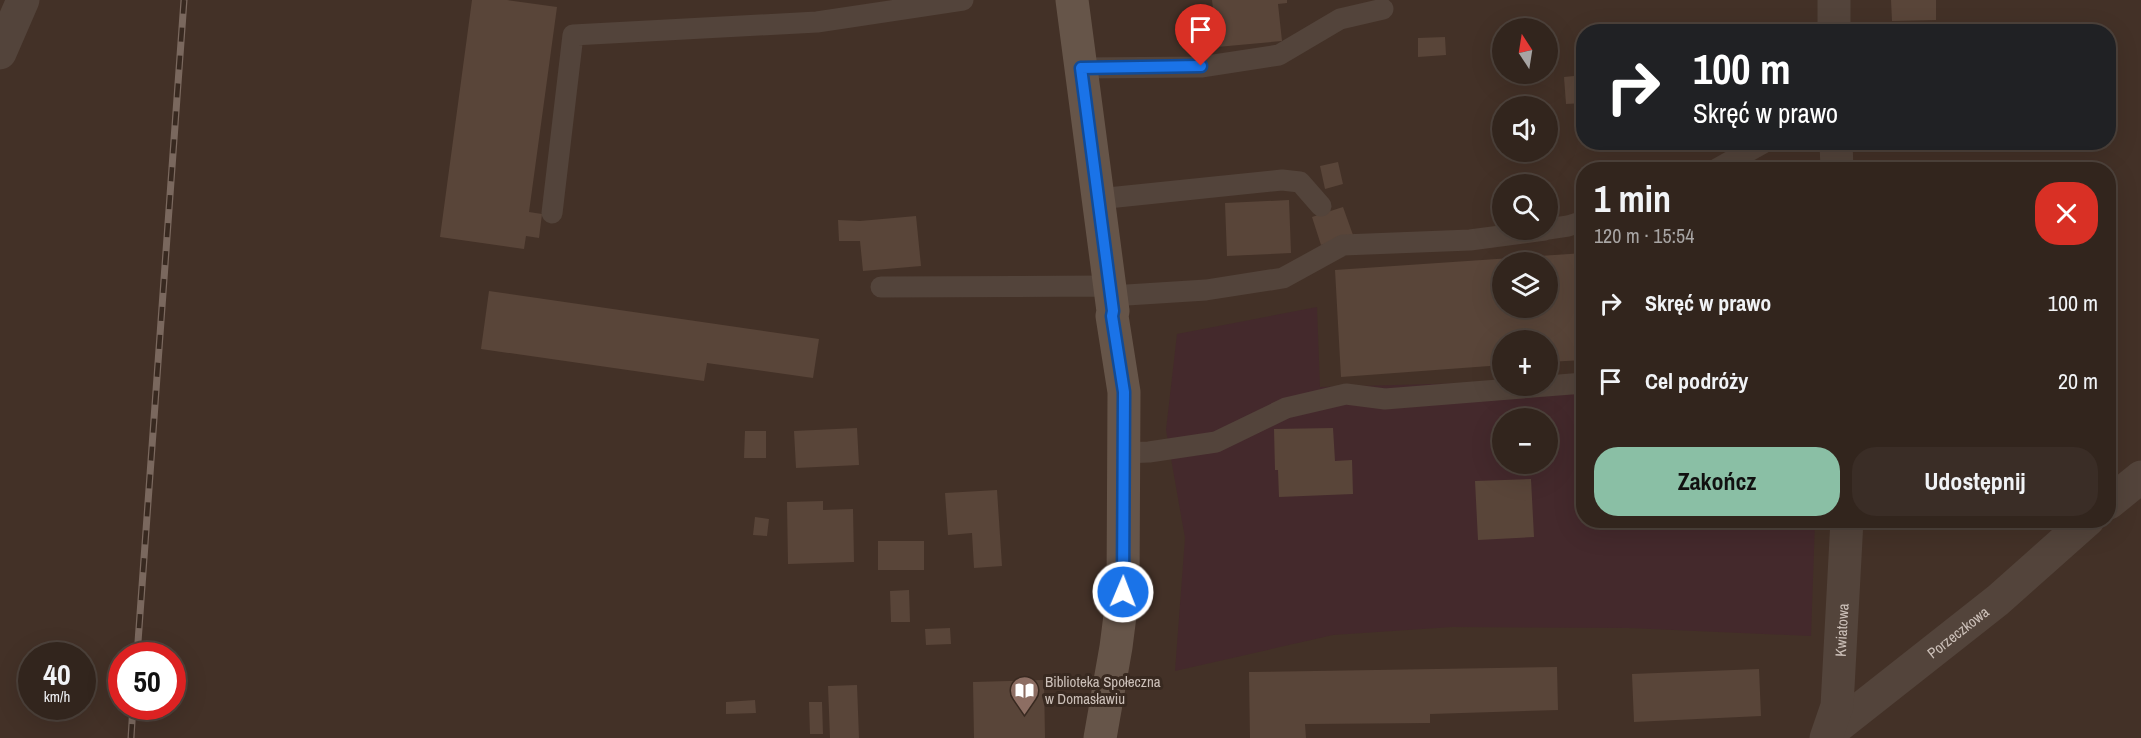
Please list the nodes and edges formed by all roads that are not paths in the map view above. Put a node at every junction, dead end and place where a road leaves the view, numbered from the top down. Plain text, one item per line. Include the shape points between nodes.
1 (23, 0) edge
2 (963, 0) edge
3 (1072, 0) edge
4 (1834, 0) edge
5 (1383, 9) dead end
6 (1834, 24) edge
7 (0, 53) edge
8 (1081, 68) junction
9 (1751, 150) edge
10 (1729, 162) edge
11 (1098, 199) junction
12 (1321, 206) dead end
13 (552, 213) dead end
14 (1576, 224) edge
15 (1558, 227) edge
16 (1492, 237) edge
17 (881, 286) dead end
18 (1110, 291) junction
19 (1576, 384) edge
20 (1123, 453) junction
21 (2141, 477) edge
22 (2116, 498) edge
23 (1847, 528) edge
24 (2080, 528) edge
25 (1827, 736) edge
26 (1100, 738) edge

1 - 7 street
2 - 13 lane via 817,22 573,35
3 - 8 main road
4 - 6 street
5 - 8 lane via 1341,19 1279,55 1201,66
8 - 11 main road
9 - 10 lane
11 - 12 lane via 1282,180 1300,182
11 - 18 main road
14 - 15 lane
16 - 18 lane via 1342,245 1283,278 1206,290
17 - 18 lane
18 - 20 main road via 1124,392
19 - 20 lane via 1385,399 1346,394 1287,408 1216,442
20 - 26 main road via 1123,592
21 - 22 street, Porzeczkowa
23 - 25 street, Kwiatowa via 1837,706
24 - 25 street, Porzeczkowa via 1998,600

